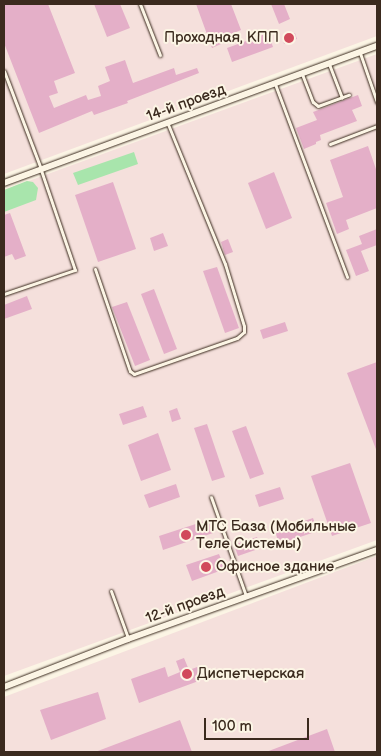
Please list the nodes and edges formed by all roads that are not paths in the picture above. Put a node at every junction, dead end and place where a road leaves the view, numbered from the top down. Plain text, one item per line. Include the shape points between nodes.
1 (140, 4) edge
2 (377, 46) edge
3 (360, 52) junction
4 (160, 55) dead end
5 (329, 64) junction
6 (4, 71) edge
7 (302, 74) junction
8 (275, 84) junction
9 (349, 95) dead end
10 (342, 98) junction
11 (377, 102) edge
12 (168, 123) junction
13 (377, 126) edge
14 (330, 144) dead end
15 (41, 170) junction
16 (4, 183) edge
17 (94, 269) dead end
18 (347, 277) dead end
19 (4, 294) edge
20 (211, 497) dead end
21 (377, 550) edge
22 (112, 591) dead end
23 (246, 596) junction
24 (128, 639) junction
25 (4, 687) edge

1 - 4 lane
2 - 3 street, 14-й проезд
3 - 5 street, 14-й проезд
3 - 11 lane
5 - 7 street, 14-й проезд
5 - 10 lane
6 - 15 lane
7 - 8 street, 14-й проезд
7 - 10 lane via 315,104 321,106
8 - 12 street, 14-й проезд
8 - 18 lane
9 - 10 lane
12 - 15 street, 14-й проезд
12 - 17 lane via 225,264 244,332 237,338 134,374 130,372
13 - 14 lane
15 - 16 street, 14-й проезд
15 - 19 lane via 75,270
20 - 23 lane
21 - 23 street, 12-й проезд
22 - 24 lane
23 - 24 street, 12-й проезд
24 - 25 street, 12-й проезд

